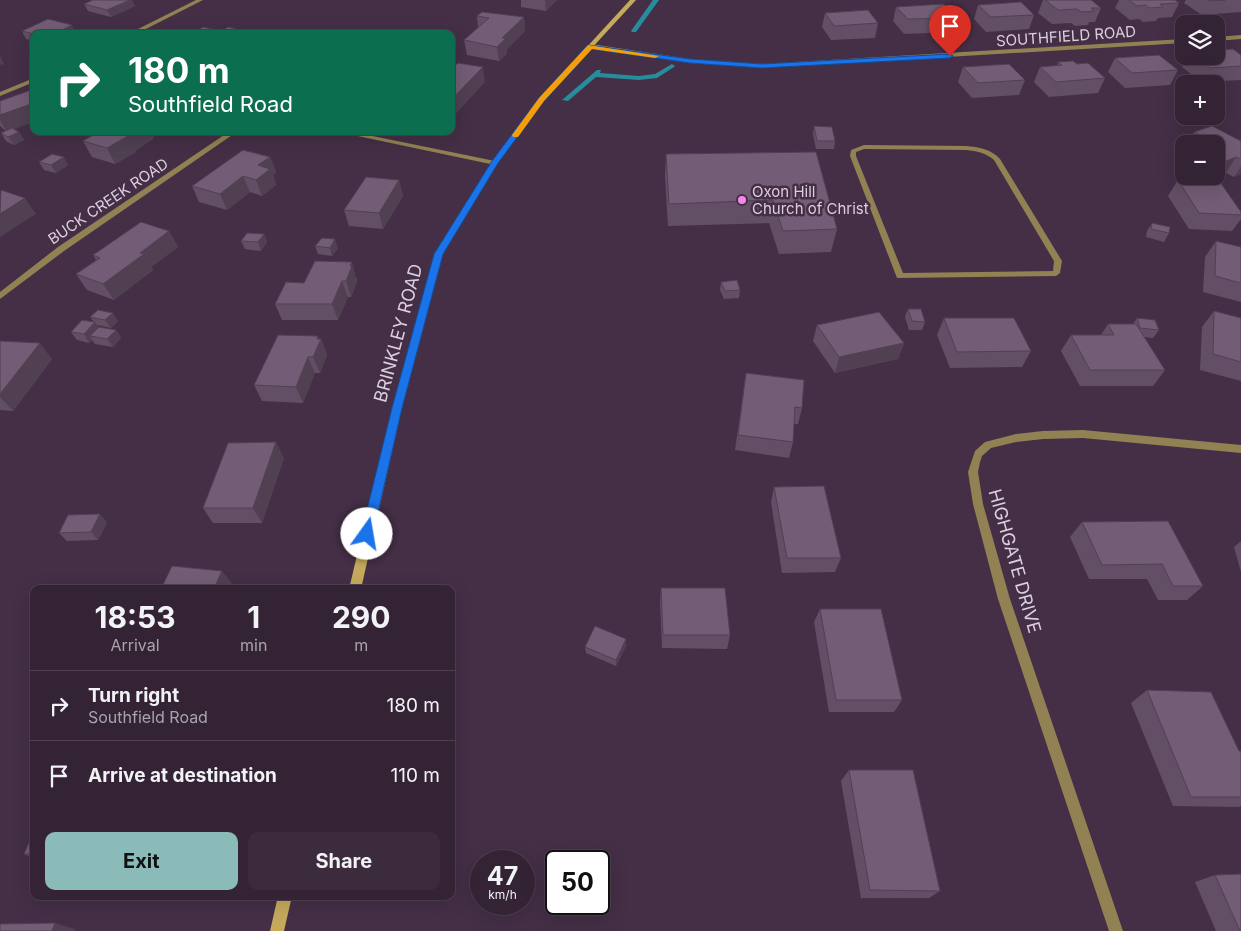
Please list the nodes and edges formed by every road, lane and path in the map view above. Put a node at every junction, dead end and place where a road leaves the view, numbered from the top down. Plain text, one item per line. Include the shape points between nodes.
1 (200, 0) edge
2 (633, 0) edge
3 (139, 30) edge
4 (1241, 38) edge
5 (1225, 39) edge
6 (1175, 42) edge
7 (591, 46) junction
8 (30, 82) edge
9 (0, 94) edge
10 (229, 135) edge
11 (357, 135) edge
12 (495, 163) junction
13 (900, 276) joint
14 (0, 296) edge
15 (1241, 449) edge
16 (356, 585) edge
17 (283, 900) edge
18 (277, 931) edge
19 (1116, 931) edge

1 - 3 street
2 - 7 main road, BRINKLEY ROAD
4 - 5 street
6 - 7 street, SOUTHFIELD ROAD via 762,66 690,61
7 - 12 main road, BRINKLEY ROAD via 542,99
8 - 9 street
10 - 14 street, BUCK CREEK ROAD via 61,249
11 - 12 street
12 - 16 main road, BRINKLEY ROAD via 439,254 397,408
13 - 13 street via 1048,274 1056,272 1058,261 991,153 973,148 858,148 853,156
15 - 19 street, HIGHGATE DRIVE via 1083,434 1043,435 988,445 975,462 973,472 978,504 1004,599
17 - 18 main road

